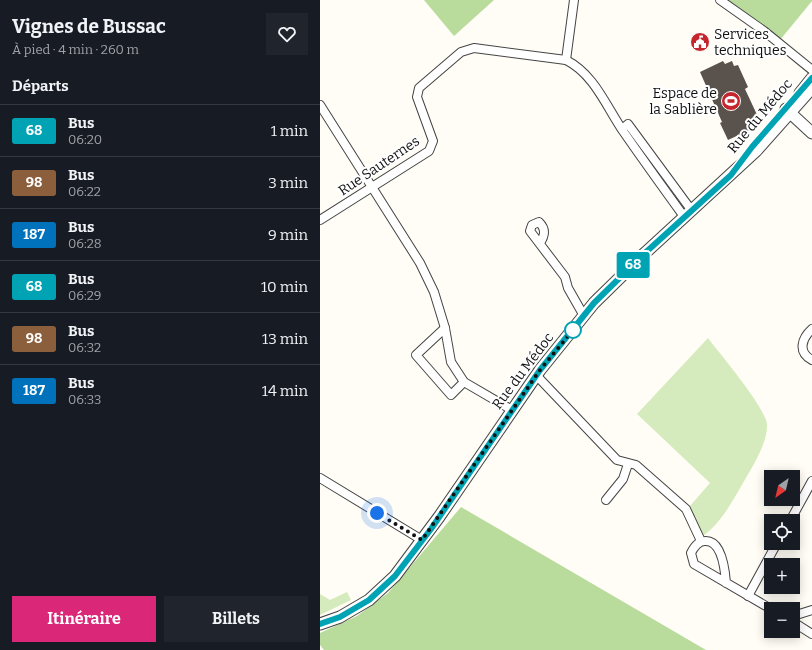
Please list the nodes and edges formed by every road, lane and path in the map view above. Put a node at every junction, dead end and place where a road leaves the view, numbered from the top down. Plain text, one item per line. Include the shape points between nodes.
1 (574, 0) edge
2 (720, 0) edge
3 (566, 60) junction
4 (812, 70) edge
5 (812, 78) edge
6 (812, 88) edge
7 (320, 105) edge
8 (790, 112) junction
9 (812, 133) edge
10 (372, 186) junction
11 (689, 214) junction
12 (320, 220) edge
13 (540, 243) dead end
14 (584, 316) junction
15 (446, 328) junction
16 (812, 329) edge
17 (812, 360) edge
18 (536, 375) junction
19 (464, 382) junction
20 (512, 410) junction
21 (628, 464) junction
22 (320, 478) edge
23 (812, 481) edge
24 (606, 500) dead end
25 (794, 514) edge
26 (422, 540) junction
27 (700, 541) junction
28 (773, 550) edge
29 (726, 583) junction
30 (748, 596) junction
31 (764, 605) edge
32 (812, 610) edge
33 (800, 614) edge
34 (320, 624) edge
35 (800, 626) edge
36 (812, 634) edge

1 - 3 street
2 - 4 street
3 - 10 street, Rue Sauternes via 474,48 461,52 419,88 417,97 432,141 428,151
3 - 11 street, Rue Sauternes via 579,66 622,129 628,124
5 - 8 street, Rue du Médoc
6 - 8 street, Rue du Médoc
7 - 10 street
8 - 9 street
8 - 11 street, Rue du Médoc via 731,175
10 - 12 street, Rue Sauternes
10 - 15 street via 420,263 434,292
11 - 14 street, Rue du Médoc via 645,253
13 - 14 street via 565,277 568,288
14 - 18 street, Rue du Médoc
15 - 19 street via 451,362
15 - 19 street via 416,355 451,395
16 - 17 street via 805,335 802,347 805,355
18 - 20 street, Rue du Médoc
18 - 21 street via 617,460
19 - 20 street
20 - 26 street, Rue du Médoc
21 - 24 street via 623,479
21 - 27 street via 636,465 686,510
22 - 26 street
23 - 25 street
26 - 34 street, Rue du Médoc via 395,576 369,600 340,617
27 - 29 street via 713,542 717,547
27 - 29 street via 691,553 694,564
28 - 30 street
29 - 30 street
30 - 31 street
32 - 33 street
35 - 36 street

